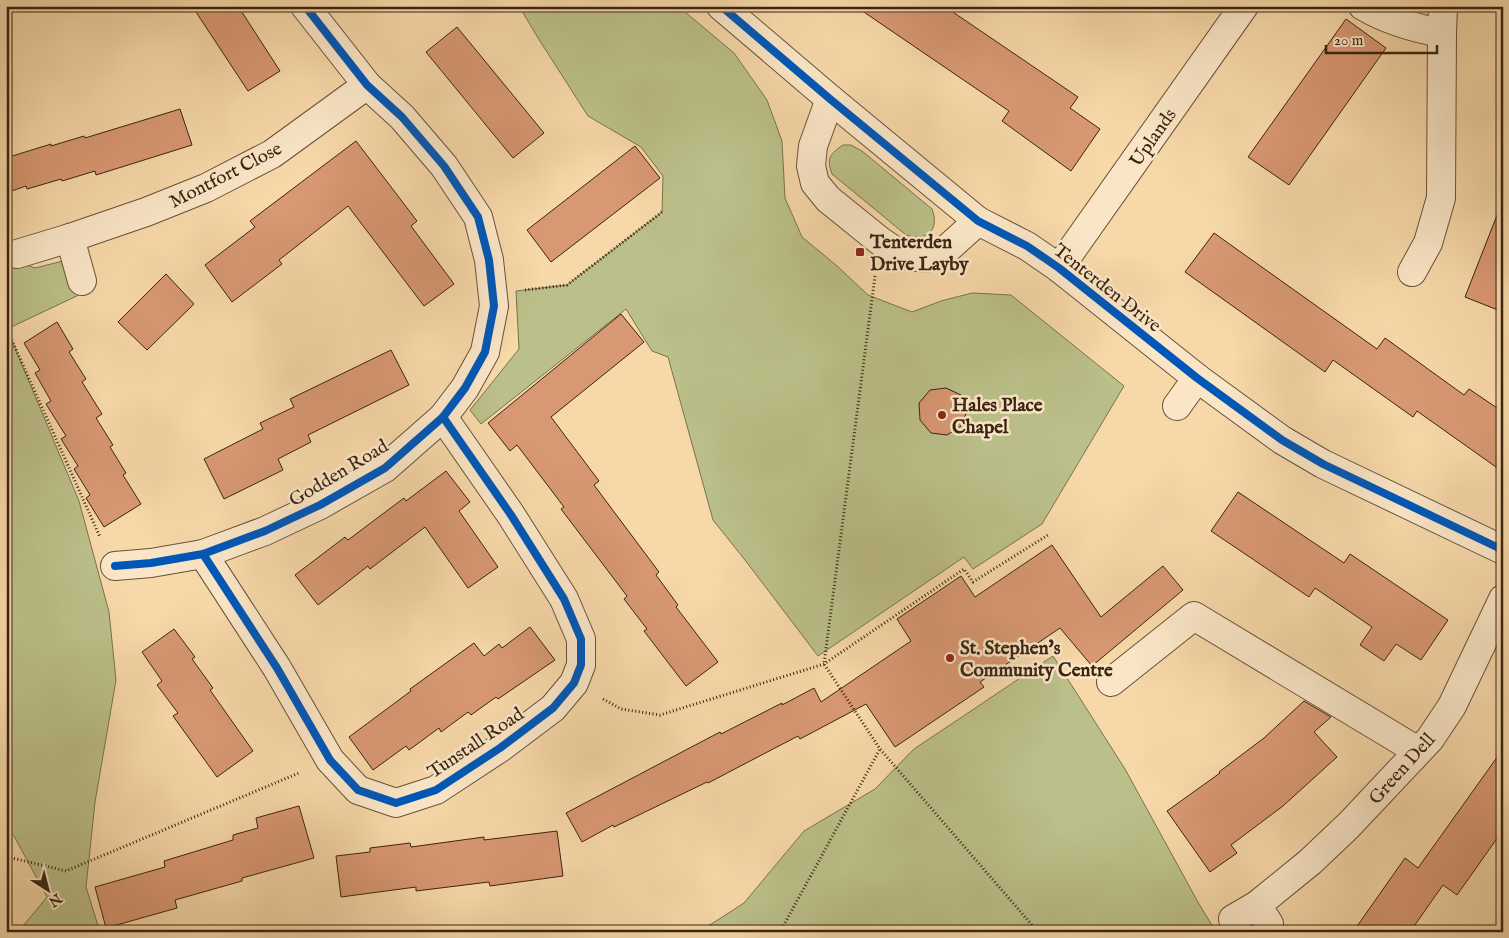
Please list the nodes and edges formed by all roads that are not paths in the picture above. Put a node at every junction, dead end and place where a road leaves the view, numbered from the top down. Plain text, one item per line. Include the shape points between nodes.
1 (305, 6) edge
2 (721, 6) edge
3 (1244, 6) edge
4 (1363, 6) edge
5 (1443, 6) edge
6 (1442, 33) junction
7 (367, 85) junction
8 (830, 99) junction
9 (978, 221) junction
10 (70, 238) junction
11 (17, 254) dead end
12 (1060, 268) junction
13 (1412, 272) dead end
14 (82, 281) dead end
15 (1197, 378) junction
16 (1177, 406) dead end
17 (443, 417) junction
18 (1503, 550) edge
19 (202, 554) junction
20 (115, 566) road end
21 (1503, 599) edge
22 (1111, 682) dead end
23 (1418, 751) junction
24 (1232, 919) dead end

1 - 7 street, Godden Road
2 - 8 street, Tenterden Drive
3 - 12 street, Uplands
4 - 6 street via 1381,17
5 - 6 street
6 - 13 street via 1441,198 1418,238
7 - 10 street, Montfort Close via 272,154 206,188
7 - 17 street, Godden Road via 402,117 444,166 478,217 489,260 494,306 485,352 465,388
8 - 9 street, Tenterden Drive
8 - 9 street via 813,146 810,166 815,183 828,199 901,255 926,258 947,249
9 - 12 street, Tenterden Drive via 1027,246
10 - 11 street, Montfort Close
10 - 14 street
12 - 15 street, Tenterden Drive
15 - 16 street
15 - 18 street, Tenterden Drive via 1282,440 1323,464
17 - 19 street, Godden Road via 385,468 320,505 265,531
17 - 19 street, Tunstall Road via 564,599 582,639 581,665 574,683 553,708 436,790 396,803 358,790 330,760 277,668
19 - 20 street, Godden Road
21 - 23 street, Green Dell via 1452,706
22 - 23 street via 1194,616
23 - 24 street, Green Dell via 1263,914

